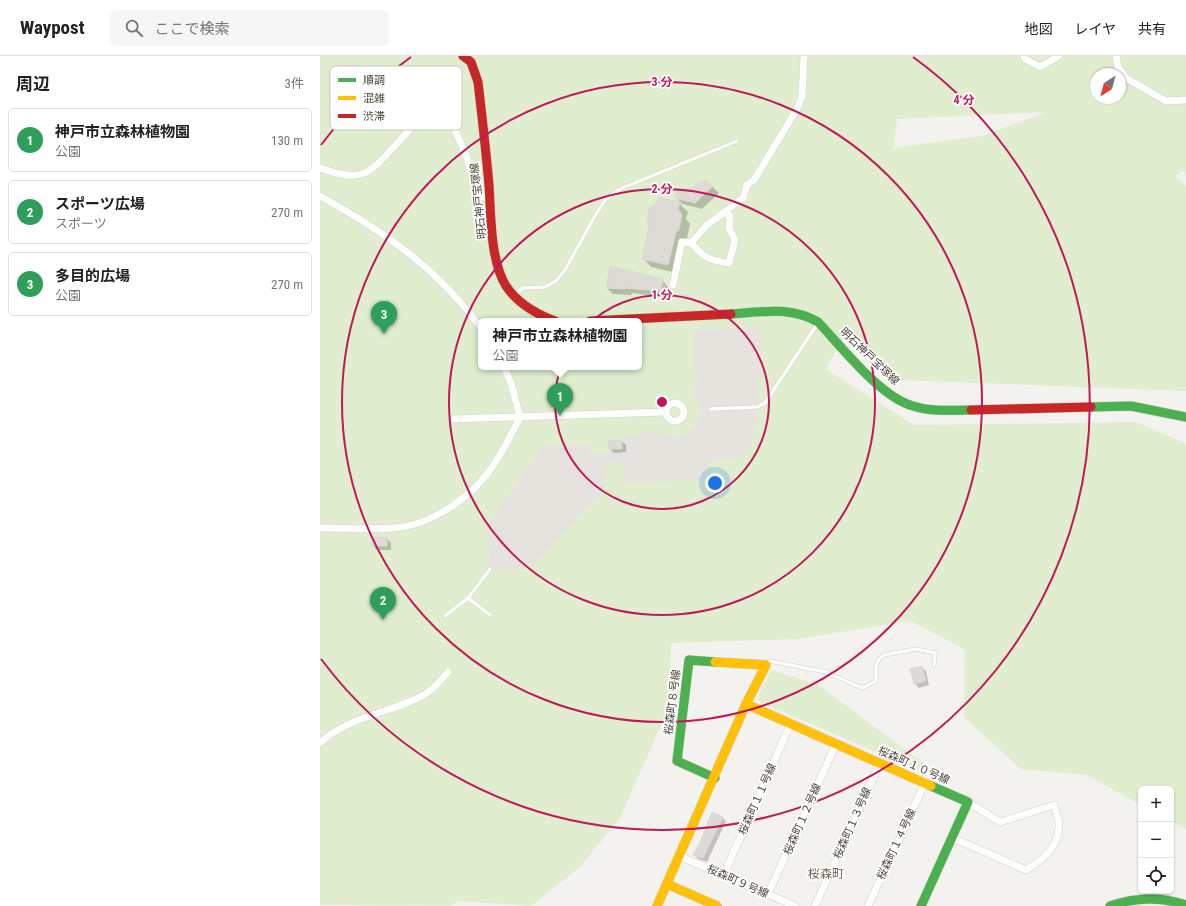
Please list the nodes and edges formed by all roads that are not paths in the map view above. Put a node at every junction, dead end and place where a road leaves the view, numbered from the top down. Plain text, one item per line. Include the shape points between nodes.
1 (463, 56) edge
2 (804, 56) edge
3 (1024, 56) edge
4 (1060, 56) edge
5 (1116, 56) edge
6 (1186, 100) edge
7 (409, 130) edge
8 (455, 130) edge
9 (737, 141) dead end
10 (320, 168) edge
11 (320, 196) edge
12 (490, 200) junction
13 (724, 212) junction
14 (691, 243) junction
15 (673, 285) dead end
16 (513, 296) junction
17 (548, 318) edge
18 (642, 318) edge
19 (818, 322) junction
20 (478, 324) edge
21 (505, 370) edge
22 (711, 409) dead end
23 (665, 412) dead end
24 (520, 417) junction
25 (1186, 417) edge
26 (453, 419) dead end
27 (320, 528) edge
28 (490, 569) dead end
29 (468, 598) junction
30 (490, 615) dead end
31 (445, 616) dead end
32 (766, 665) junction
33 (934, 665) dead end
34 (448, 672) dead end
35 (746, 704) junction
36 (791, 723) junction
37 (323, 737) edge
38 (320, 743) edge
39 (836, 744) junction
40 (880, 763) junction
41 (715, 778) junction
42 (925, 783) junction
43 (968, 802) junction
44 (953, 838) junction
45 (680, 856) junction
46 (724, 874) junction
47 (667, 884) junction
48 (768, 894) junction
49 (657, 906) edge
50 (717, 906) edge
51 (795, 906) edge
52 (815, 906) edge
53 (868, 906) edge
54 (922, 906) edge
55 (1110, 906) edge
56 (1186, 906) edge

1 - 12 street, 明石神戸宝塚線 via 471,62 478,82
2 - 13 street via 802,96 797,109 754,180 747,184 743,198
3 - 4 street via 1040,67
5 - 6 street via 1118,67 1126,78 1166,101
7 - 10 street via 373,169 362,174 344,175
8 - 12 street via 467,157 476,193
9 - 16 lane via 620,189 606,199 556,281 545,287 523,288
11 - 20 street via 356,216 409,252 461,302
12 - 16 street, 明石神戸宝塚線 via 502,278
13 - 14 street via 706,226
13 - 14 street via 730,216 729,228 734,240 729,263 702,256
14 - 15 street via 682,242
16 - 17 street, 明石神戸宝塚線 via 530,311
18 - 19 street, 明石神戸宝塚線 via 790,311
19 - 22 lane via 765,403 757,407
19 - 25 street, 明石神戸宝塚線 via 869,375 909,405 951,410 1131,406
21 - 24 street
23 - 24 street
24 - 26 street
24 - 27 street via 502,452 482,482 458,504 424,522 394,528
28 - 29 lane
29 - 30 lane
29 - 31 lane
32 - 33 lane via 770,661 826,672 862,688 876,681 876,666 884,655 916,649 935,654
32 - 35 street
32 - 41 street, 桜森町８号線 via 689,660 677,761
34 - 37 street via 435,687 419,698 350,722
35 - 36 street, 桜森町１０号線
35 - 41 street
36 - 39 street, 桜森町１０号線
36 - 46 street, 桜森町１１号線
37 - 38 street
39 - 40 street, 桜森町１０号線
39 - 48 street, 桜森町１２号線
40 - 42 street, 桜森町１０号線
40 - 52 street, 桜森町１３号線
41 - 45 street
42 - 43 street, 桜森町１０号線
42 - 53 street, 桜森町１４号線
43 - 44 street
43 - 44 street via 1000,822 1054,805 1060,824 1055,844 1043,860 1026,870
44 - 54 street
45 - 46 street, 桜森町９号線
45 - 47 street
46 - 48 street, 桜森町９号線
47 - 49 street
47 - 50 street
48 - 51 street, 桜森町９号線
55 - 56 street via 1148,896 1173,900

